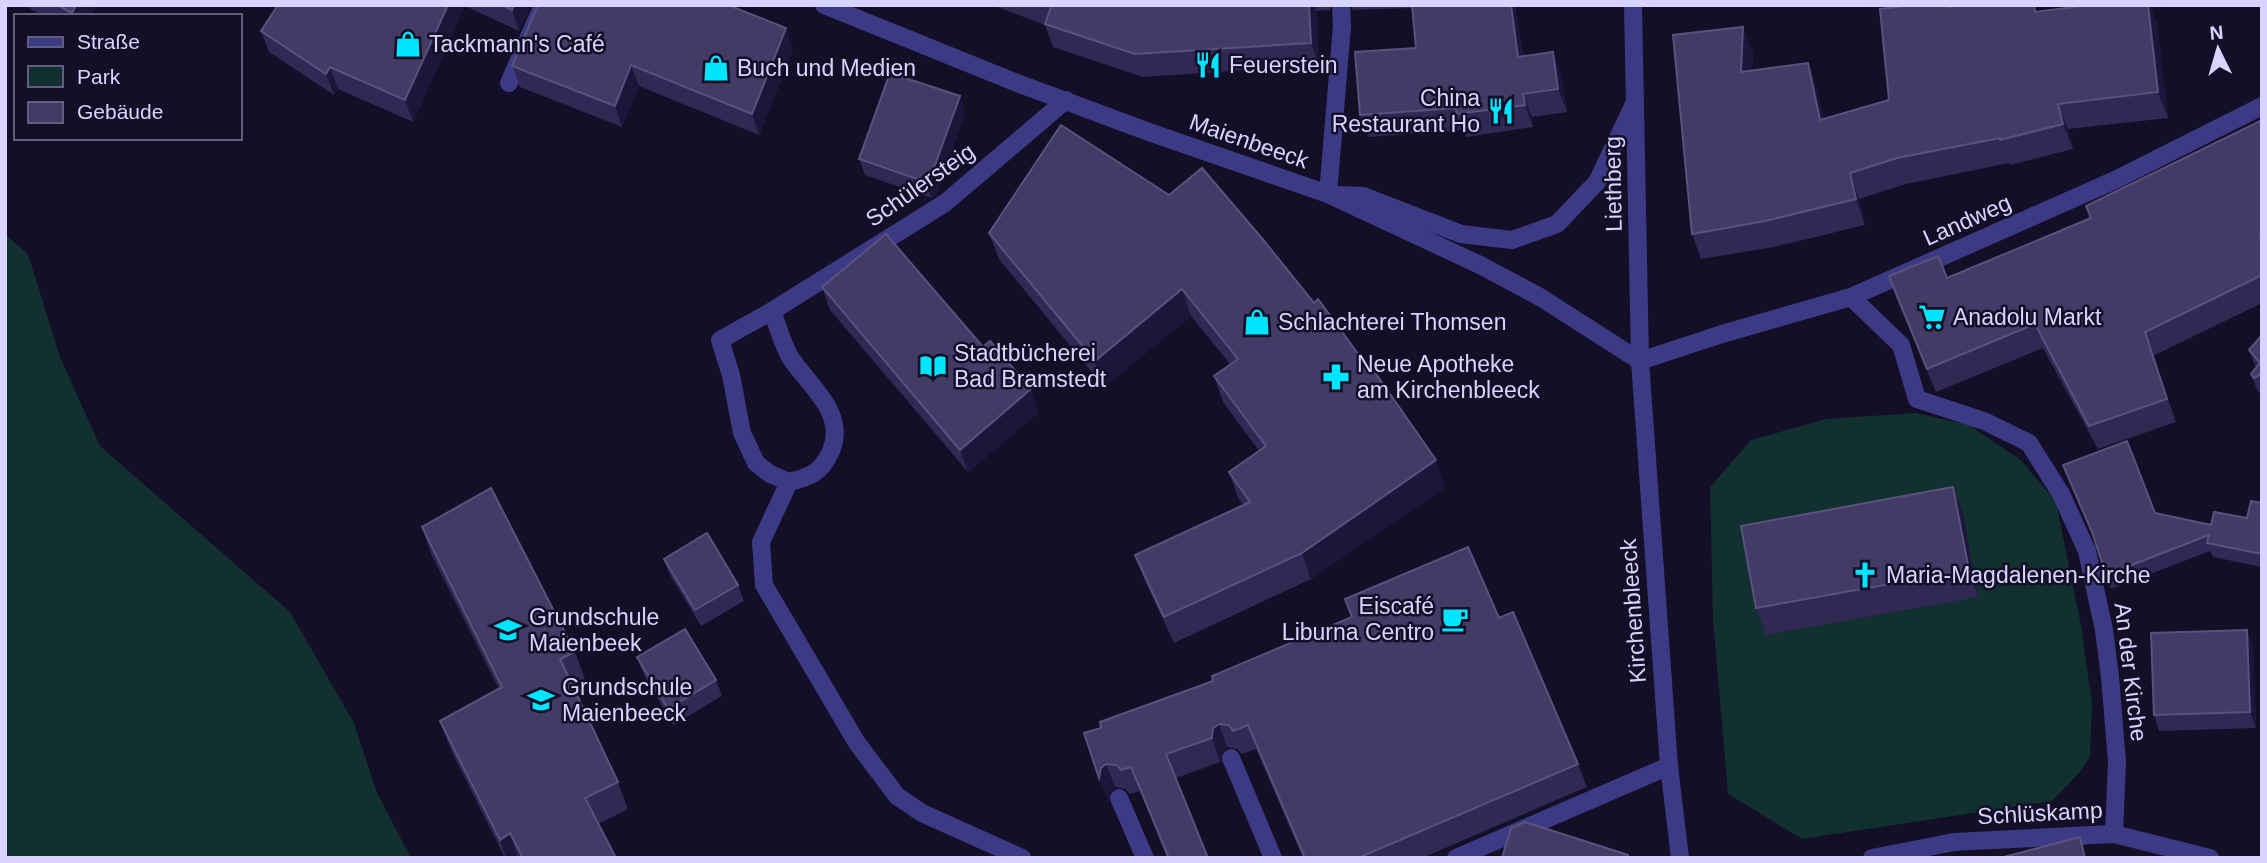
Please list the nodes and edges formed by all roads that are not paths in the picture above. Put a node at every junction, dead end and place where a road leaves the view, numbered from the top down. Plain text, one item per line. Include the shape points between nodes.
1 (544, 5) edge
2 (824, 5) edge
3 (1342, 5) edge
4 (1633, 5) edge
5 (509, 83) dead end
6 (1066, 100) junction
7 (1636, 101) junction
8 (2262, 106) edge
9 (1328, 194) junction
10 (1851, 297) junction
11 (772, 311) junction
12 (1640, 361) junction
13 (789, 482) junction
14 (1231, 758) edge
15 (1669, 766) junction
16 (1119, 798) edge
17 (2114, 834) junction
18 (1022, 858) edge
19 (1145, 858) edge
20 (1273, 858) edge
21 (1456, 858) edge
22 (1680, 858) edge
23 (1872, 858) edge
24 (2210, 858) edge

1 - 5 street
2 - 6 street, Maienbeeck
3 - 9 street
4 - 7 street, Liethberg
6 - 9 street, Maienbeeck
6 - 11 street, Schülersteig via 945,203
7 - 9 street via 1597,182 1557,224 1512,240 1461,234 1363,196
7 - 12 street, Liethberg
8 - 10 street, Landweg via 2115,180
9 - 12 street, Maienbeeck via 1540,297
10 - 12 street, Landweg
10 - 17 street, An der Kirche via 1901,345 1917,399 1984,421 2029,443 2061,494 2087,551 2104,630 2117,762
11 - 13 street via 789,355 835,422 835,441 828,457 813,476
11 - 13 street, Schülersteig via 720,340 743,433 756,463
12 - 15 street, Kirchenbleeck
13 - 18 street via 761,542 764,585 857,743 897,796 922,813
14 - 20 street
15 - 21 street
15 - 22 street, Kirchenbleeck
16 - 19 street
17 - 23 street, Schlüskamp via 1954,842
17 - 24 street, Schlüskamp

